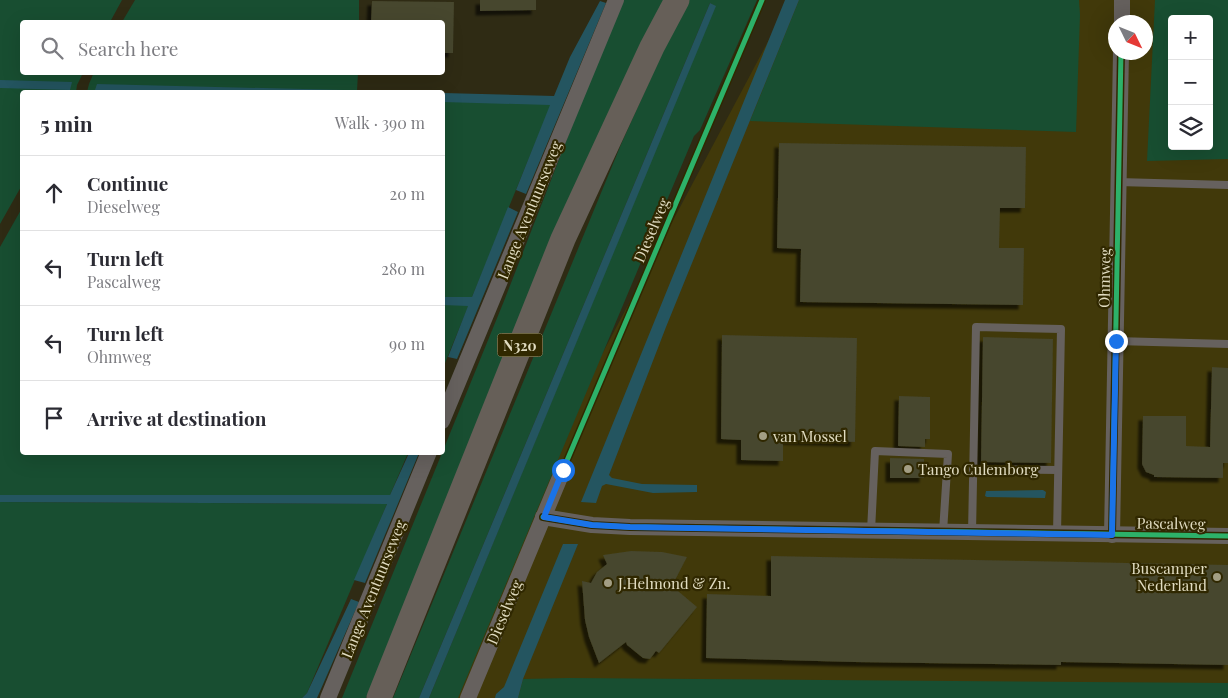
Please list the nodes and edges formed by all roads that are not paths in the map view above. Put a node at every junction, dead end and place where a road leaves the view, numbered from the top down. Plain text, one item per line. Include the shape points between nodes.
1 (616, 0) edge
2 (677, 0) edge
3 (1123, 0) edge
4 (1122, 15) edge
5 (1121, 60) edge
6 (1118, 182) junction
7 (1228, 185) edge
8 (1116, 341) junction
9 (1228, 344) edge
10 (445, 414) edge
11 (428, 455) edge
12 (973, 469) junction
13 (563, 470) dead end
14 (1058, 470) junction
15 (544, 517) junction
16 (871, 531) junction
17 (943, 532) junction
18 (972, 532) junction
19 (1057, 534) junction
20 (1112, 535) junction
21 (1228, 536) edge
22 (328, 698) edge
23 (378, 698) edge
24 (468, 698) edge

1 - 10 street, Lange Aventuurseweg
2 - 23 main road, N320 via 563,238
3 - 4 street
5 - 6 street, Ohmweg
6 - 7 lane
6 - 8 street, Ohmweg
8 - 9 lane
8 - 20 street, Ohmweg
11 - 22 street, Lange Aventuurseweg
12 - 14 lane
12 - 14 lane via 976,327 1061,329
12 - 18 lane
13 - 15 street, Dieselweg
14 - 19 lane
15 - 16 street, Pascalweg via 630,527
15 - 24 street, Dieselweg
16 - 17 street, Pascalweg
16 - 17 lane via 875,451 948,454
17 - 18 street, Pascalweg
18 - 19 street, Pascalweg
19 - 20 street, Pascalweg
20 - 21 street, Pascalweg

